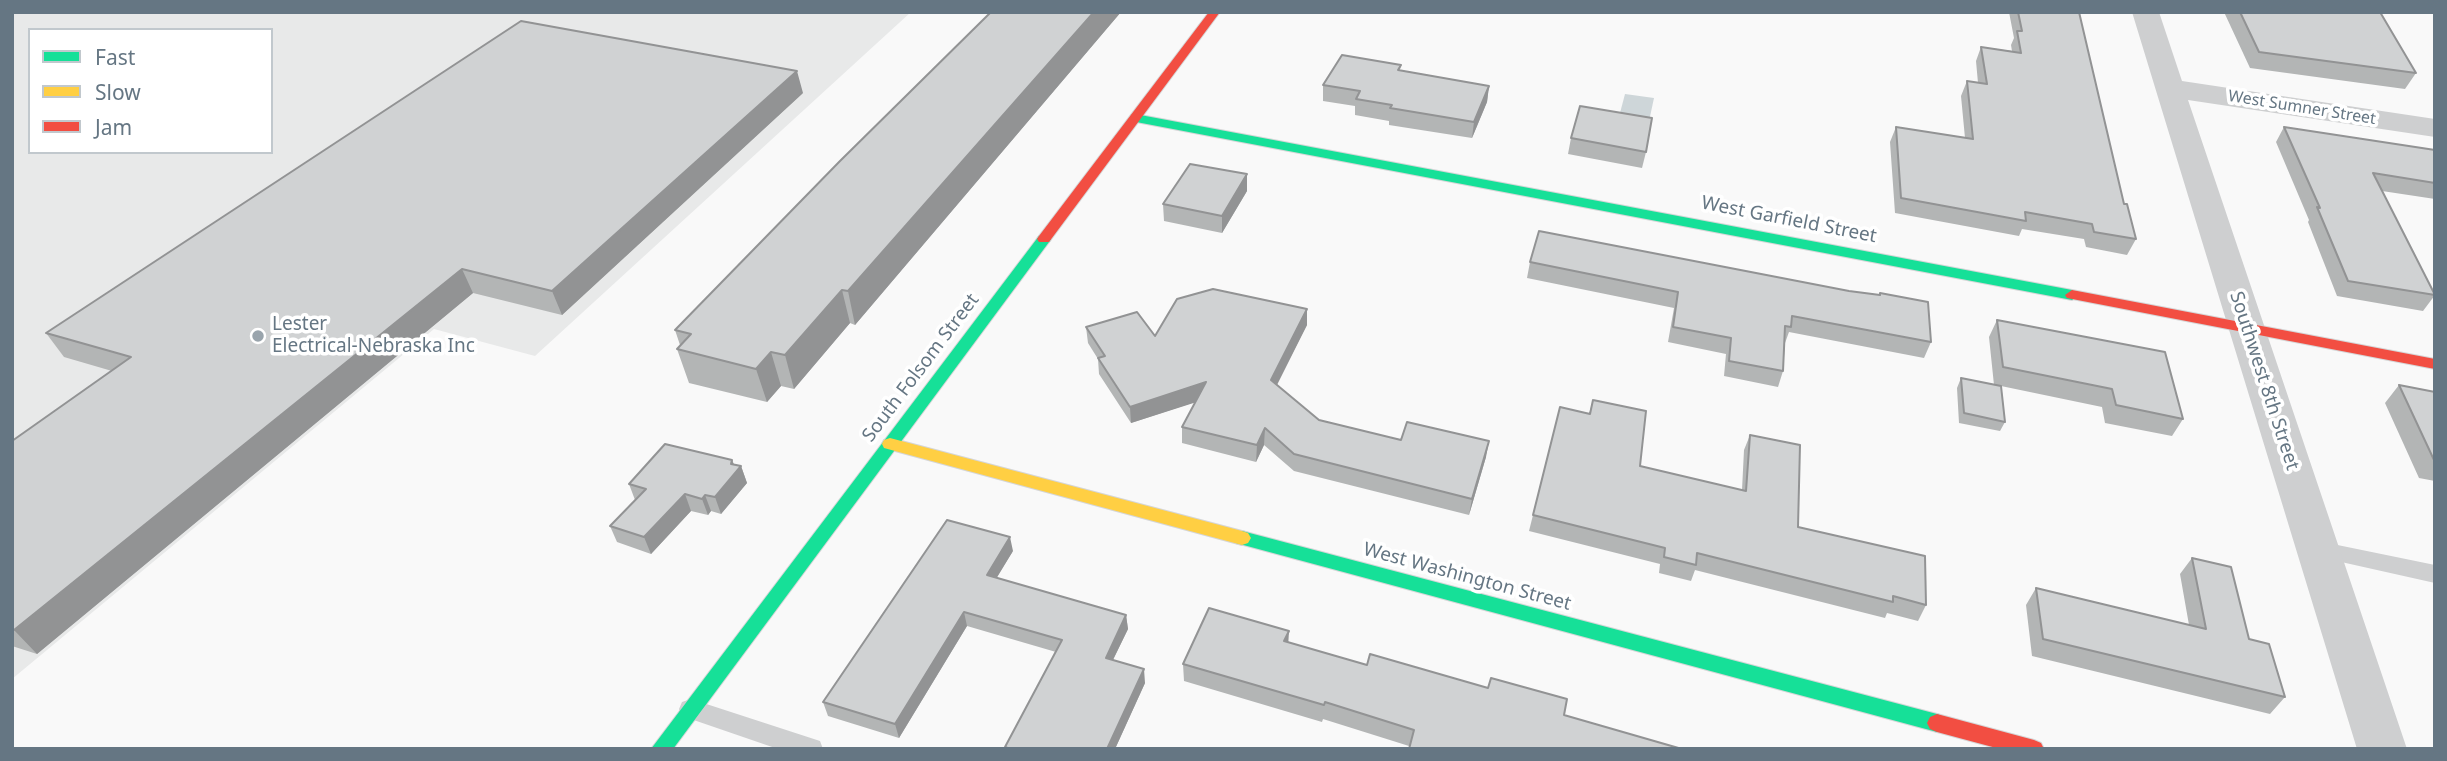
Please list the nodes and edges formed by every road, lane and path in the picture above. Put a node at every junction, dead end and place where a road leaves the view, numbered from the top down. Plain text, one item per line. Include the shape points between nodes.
1 (1215, 12) edge
2 (2145, 12) edge
3 (2170, 88) junction
4 (1135, 118) junction
5 (2435, 128) edge
6 (2247, 328) junction
7 (2435, 363) edge
8 (890, 444) junction
9 (2318, 548) junction
10 (2435, 574) edge
11 (691, 709) junction
12 (661, 749) edge
13 (811, 749) edge
14 (2034, 749) edge
15 (2382, 749) edge

1 - 4 street, South Folsom Street
2 - 3 street, Southwest 8th Street
3 - 5 street, West Sumner Street
3 - 6 street, Southwest 8th Street
4 - 6 street, West Garfield Street
4 - 8 street, South Folsom Street
6 - 7 street, West Garfield Street
6 - 9 street, Southwest 8th Street
8 - 11 street, South Folsom Street
8 - 14 street, West Washington Street
9 - 10 lane
9 - 15 street, Southwest 8th Street
11 - 12 street, South Folsom Street
11 - 13 lane

